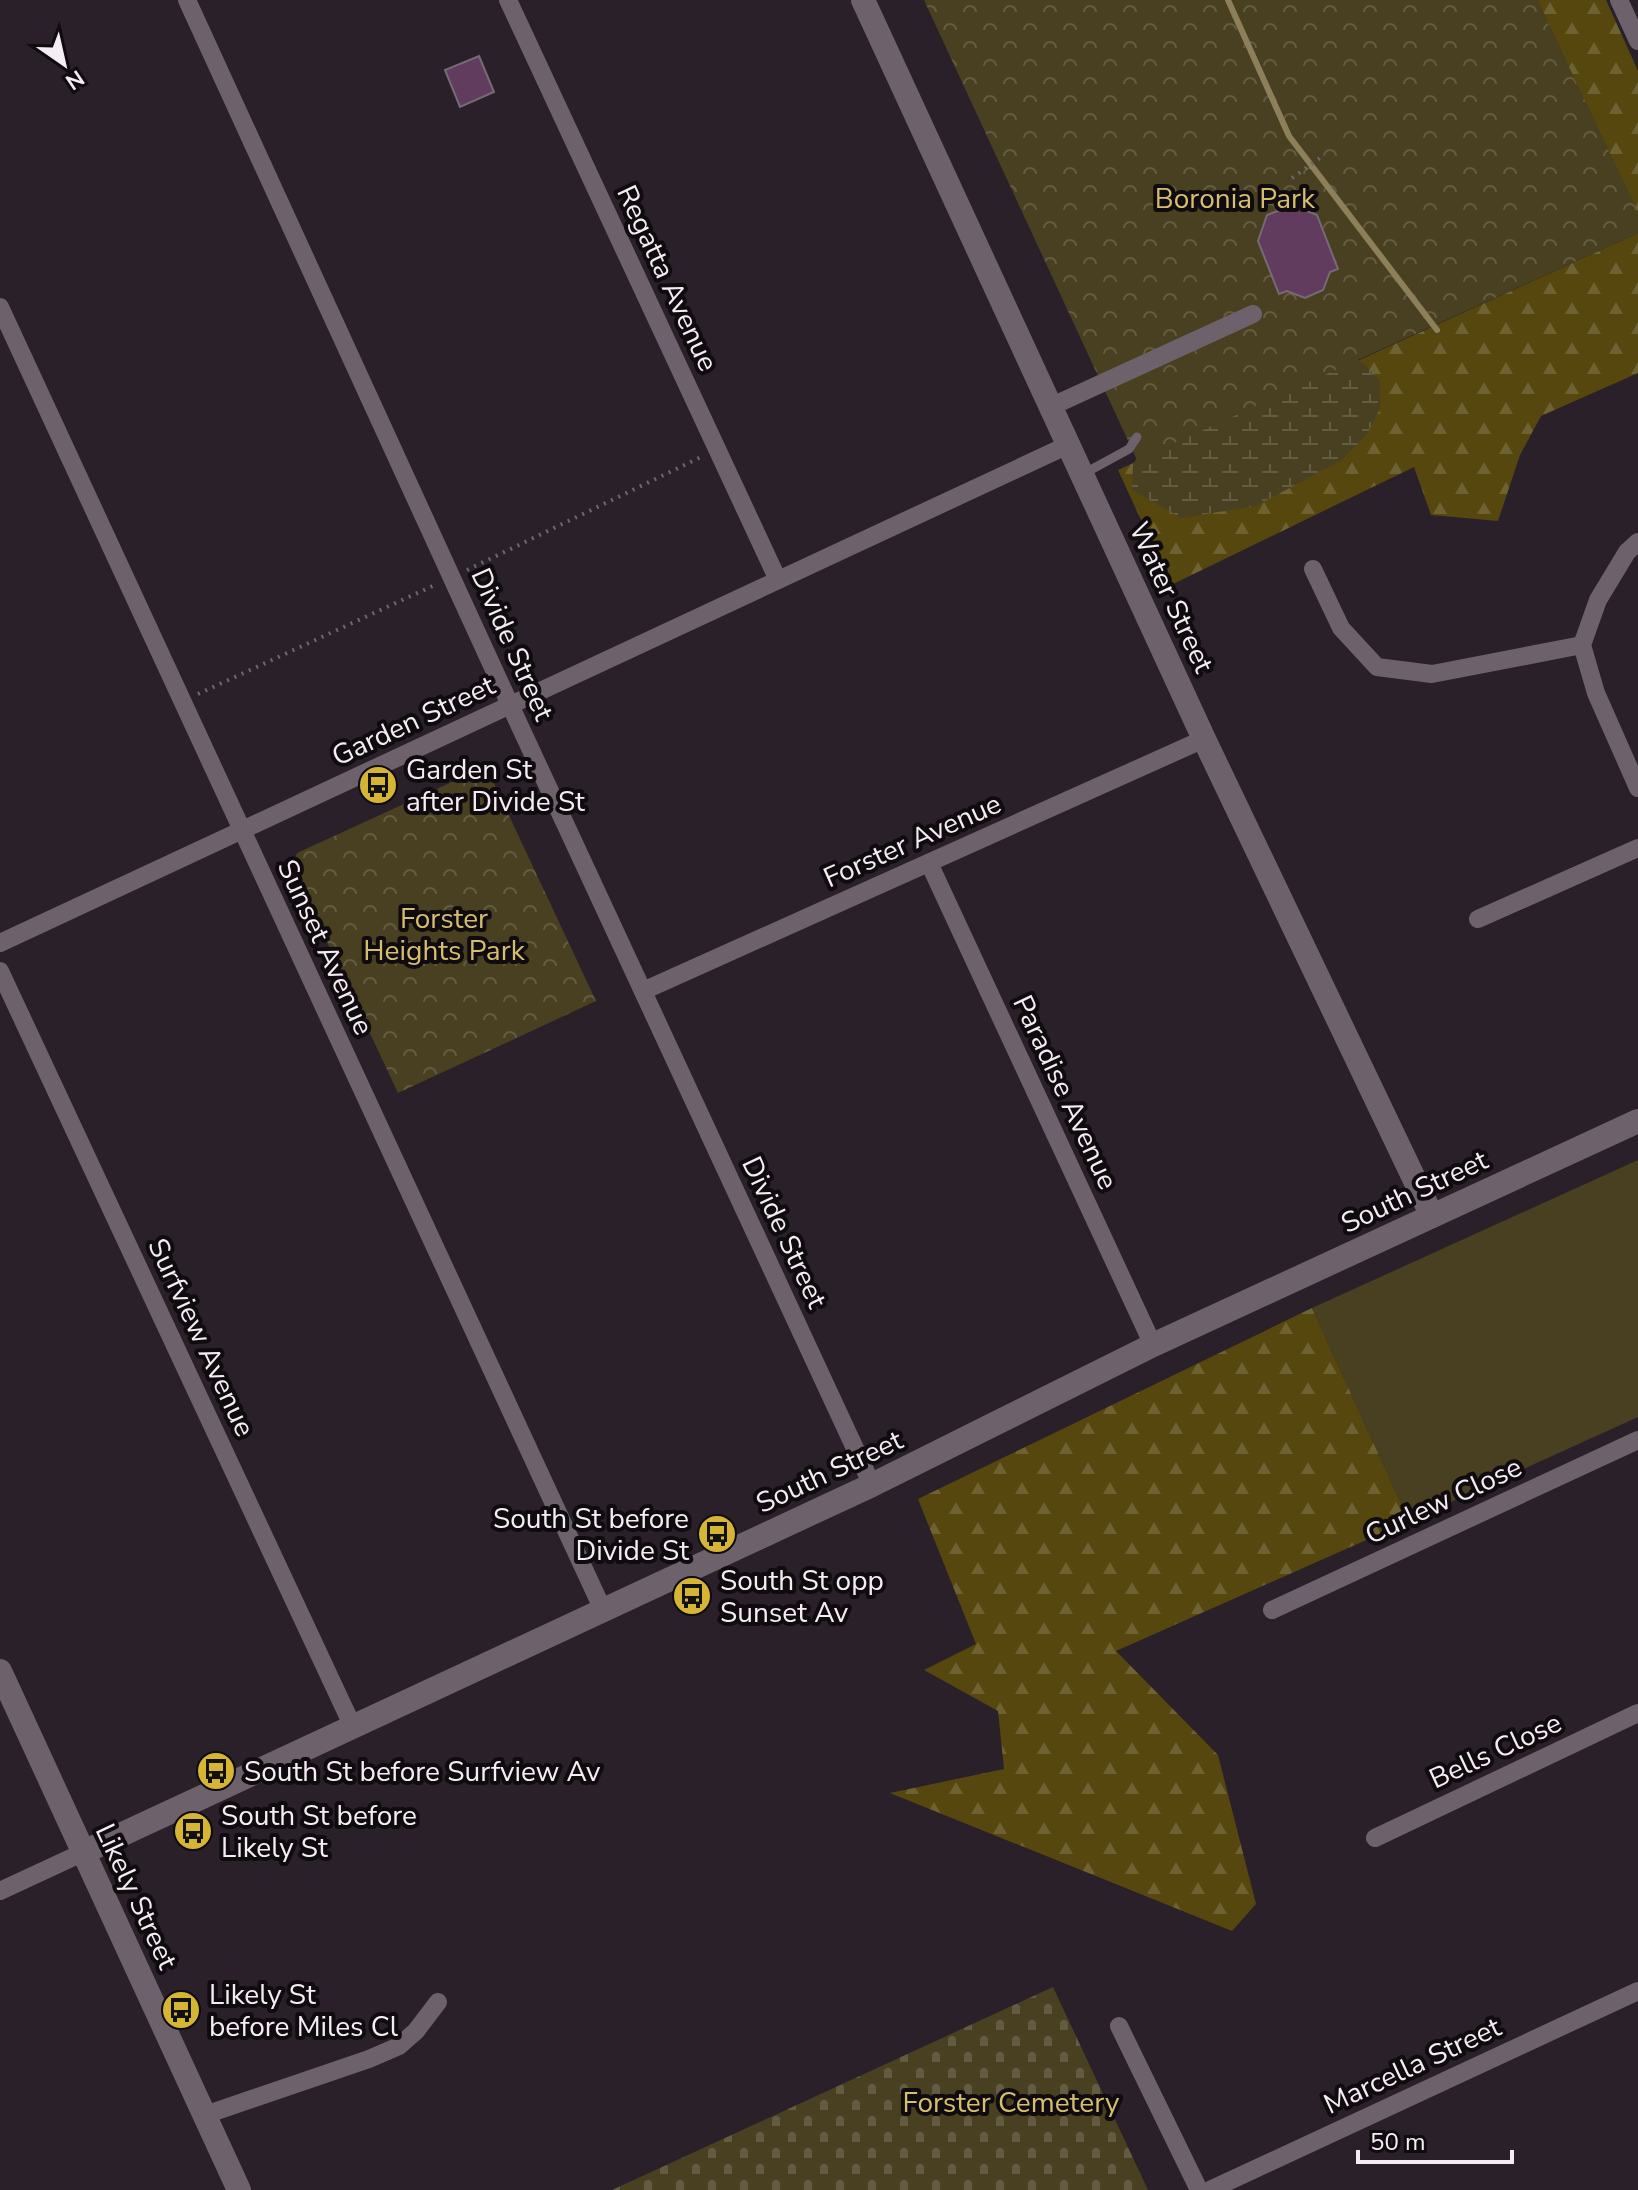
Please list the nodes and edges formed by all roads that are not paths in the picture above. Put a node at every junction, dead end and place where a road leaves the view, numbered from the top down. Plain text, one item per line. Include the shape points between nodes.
1 (187, 0) edge
2 (508, 0) edge
3 (863, 0) edge
4 (1619, 0) edge
5 (1638, 41) edge
6 (0, 307) edge
7 (1253, 314) dead end
8 (1050, 407) junction
9 (1137, 437) dead end
10 (1068, 445) junction
11 (1082, 474) junction
12 (1638, 542) edge
13 (1313, 569) dead end
14 (778, 580) junction
15 (1582, 645) junction
16 (510, 705) junction
17 (1204, 739) junction
18 (1638, 788) edge
19 (242, 831) junction
20 (1638, 848) edge
21 (929, 863) junction
22 (1478, 919) dead end
23 (0, 943) edge
24 (0, 971) edge
25 (643, 991) junction
26 (1638, 1121) edge
27 (1432, 1216) junction
28 (1153, 1345) junction
29 (1638, 1440) edge
30 (872, 1485) junction
31 (603, 1610) junction
32 (1272, 1610) dead end
33 (0, 1671) edge
34 (1638, 1713) edge
35 (353, 1727) junction
36 (1375, 1838) dead end
37 (84, 1852) junction
38 (0, 1891) edge
39 (1638, 1991) edge
40 (438, 2002) dead end
41 (1119, 2026) dead end
42 (205, 2115) junction
43 (239, 2190) edge
44 (1199, 2190) edge
45 (1210, 2190) edge

1 - 16 street, Divide Street
2 - 14 street, Regatta Avenue
3 - 8 street, Water Street
4 - 5 street
6 - 19 street, Sunset Avenue
7 - 8 street
8 - 10 street, Water Street
9 - 11 lane via 1129,449
10 - 11 street, Water Street
10 - 14 street, Garden Street
11 - 17 street, Water Street
12 - 15 street via 1598,600
13 - 15 street via 1341,628 1377,667 1432,674
14 - 16 street, Garden Street
15 - 18 street via 1596,693
16 - 19 street, Garden Street
16 - 25 street, Divide Street
17 - 21 street, Forster Avenue
17 - 27 street, Water Street
19 - 23 street, Garden Street
19 - 31 street, Sunset Avenue
20 - 22 street
21 - 25 street, Forster Avenue
21 - 28 street, Paradise Avenue
24 - 35 street, Surfview Avenue
25 - 30 street, Divide Street
26 - 27 street, South Street
27 - 28 street, South Street
28 - 30 street, South Street
29 - 32 street, Curlew Close
30 - 31 street, South Street
31 - 35 street, South Street
33 - 37 street, Likely Street
34 - 36 street, Bells Close
35 - 37 street, South Street
37 - 38 street, South Street
37 - 42 street, Likely Street
39 - 45 street, Marcella Street
40 - 42 street via 399,2046
41 - 44 street
42 - 43 street, Likely Street

